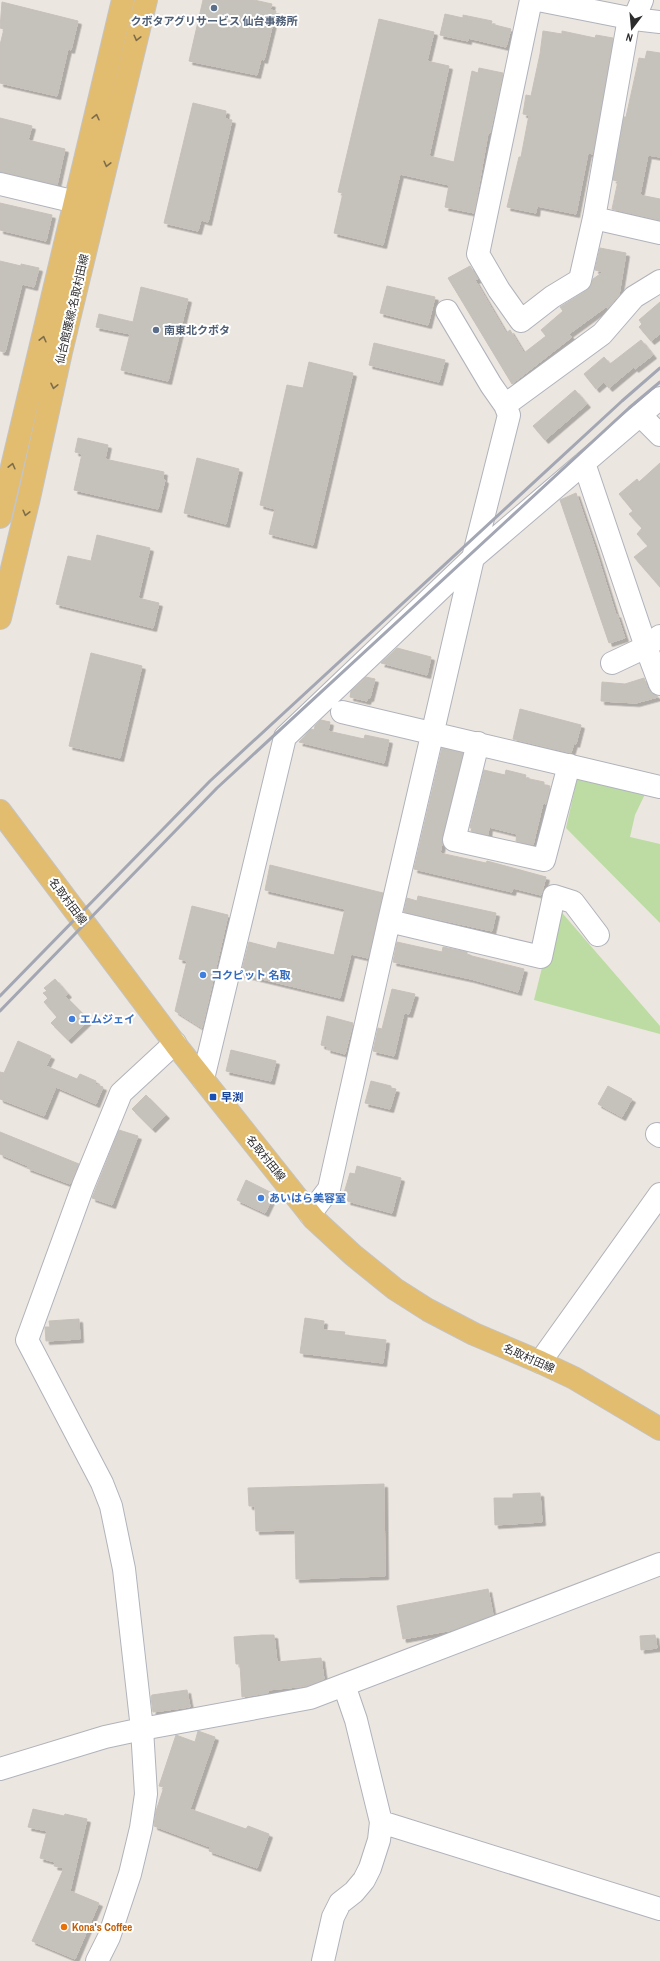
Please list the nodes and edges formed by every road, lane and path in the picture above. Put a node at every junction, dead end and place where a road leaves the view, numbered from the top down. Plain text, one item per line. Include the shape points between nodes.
1 (123, 0) edge
2 (146, 0) edge
3 (531, 0) edge
4 (538, 0) edge
5 (635, 12) edge
6 (660, 22) edge
7 (0, 184) edge
8 (76, 202) junction
9 (594, 218) junction
10 (660, 233) edge
11 (660, 281) edge
12 (447, 311) dead end
13 (660, 398) edge
14 (506, 405) junction
15 (640, 415) junction
16 (660, 435) edge
17 (584, 463) junction
18 (0, 517) edge
19 (473, 558) junction
20 (0, 618) edge
21 (653, 641) edge
22 (612, 663) dead end
23 (660, 684) edge
24 (342, 712) dead end
25 (433, 733) junction
26 (478, 744) junction
27 (569, 765) junction
28 (660, 787) edge
29 (0, 810) edge
30 (7, 828) edge
31 (389, 921) junction
32 (598, 935) dead end
33 (175, 1043) junction
34 (203, 1079) junction
35 (660, 1194) edge
36 (310, 1214) junction
37 (540, 1362) junction
38 (660, 1429) edge
39 (660, 1564) edge
40 (344, 1685) junction
41 (142, 1729) junction
42 (0, 1770) edge
43 (381, 1822) junction
44 (660, 1909) edge
45 (97, 1961) edge
46 (323, 1961) edge

8 -> 1 main road, 仙台館腰線;名取村田線
2 -> 20 main road, 仙台館腰線;名取村田線
3 - 9 street via 478,254 521,321 552,297 580,280
4 - 5 street
5 - 6 street
5 - 9 street
7 - 8 street
18 -> 8 main road, 仙台館腰線;名取村田線
9 - 10 street
11 - 14 street via 634,297 602,334
12 - 14 street via 491,385
13 - 15 street
14 - 19 street via 509,415
15 - 16 street
15 - 17 street
17 - 19 street
17 - 21 street
19 - 25 street
19 - 34 street via 285,737
21 - 22 street
21 - 23 street
24 - 25 street
25 - 26 street
25 - 31 street
26 - 27 street
26 - 27 street via 454,840 544,860
27 - 28 street
29 - 30 main road, 名取村田線
30 - 33 main road, 名取村田線
31 - 32 street via 541,957 554,896 573,902
31 - 36 street via 329,1189
33 - 34 main road, 名取村田線
33 - 41 street via 121,1093 83,1186 27,1340 111,1506 124,1569
34 - 36 main road, 名取村田線
35 - 37 street
36 - 37 main road, 名取村田線 via 353,1255 395,1289 474,1334
37 - 38 main road, 名取村田線 via 574,1378
39 - 40 street
40 - 41 street via 310,1698
40 - 43 street via 356,1720
41 - 42 street via 105,1737
41 - 45 street via 146,1794 141,1828 122,1899 109,1937
43 - 44 street
43 - 46 street via 380,1840 364,1880 340,1903 333,1917

